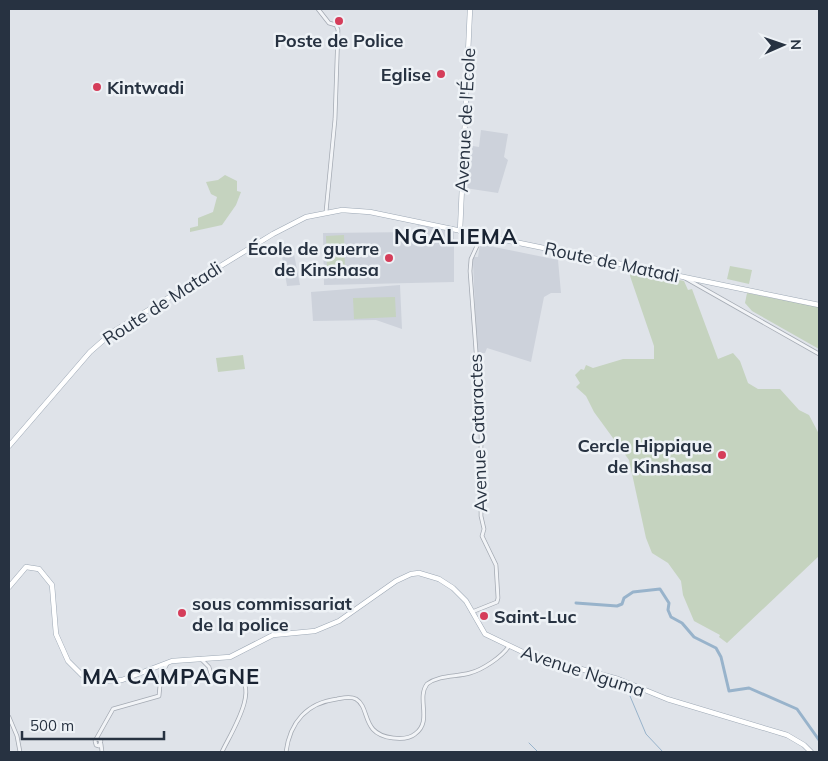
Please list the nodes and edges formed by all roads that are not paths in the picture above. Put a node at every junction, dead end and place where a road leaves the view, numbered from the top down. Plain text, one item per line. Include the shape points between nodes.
1 (318, 9) edge
2 (470, 9) edge
3 (326, 212) junction
4 (460, 231) junction
5 (482, 235) junction
6 (692, 281) junction
7 (819, 305) edge
8 (819, 354) edge
9 (9, 446) edge
10 (9, 587) edge
11 (472, 612) junction
12 (509, 646) junction
13 (210, 658) junction
14 (201, 659) junction
15 (169, 661) junction
16 (209, 667) junction
17 (9, 718) edge
18 (20, 752) edge
19 (102, 752) edge
20 (222, 752) edge
21 (286, 752) edge
22 (811, 752) edge

1 - 3 street via 338,30 335,119
2 - 4 main road, Avenue de l'École
3 - 4 main road, Route de Matadi via 370,212
3 - 9 main road, Route de Matadi via 306,217 273,234 114,331 90,352
4 - 5 main road, Route de Matadi
5 - 6 main road, Route de Matadi via 682,276
5 - 11 street, Avenue Cataractes via 471,259 470,271 481,418 482,536 496,565 498,598 497,602
6 - 7 main road, Route de Matadi
6 - 8 street
10 - 15 main road, Avenue Nguma via 26,567 37,568 46,574 52,585 58,642 72,666 86,677 99,681 122,680
11 - 12 main road, Avenue Nguma via 484,632
11 - 13 main road, Avenue Nguma via 449,584 413,573 333,625 306,633 273,635 232,657
12 - 21 street via 505,652 471,673 436,679 427,684 423,695 424,721 419,731 411,736 394,738 380,734 370,725 359,702 353,698 340,698 319,702 304,712 294,727
12 - 22 main road, Avenue Nguma via 541,660 618,679 667,699 787,735
13 - 14 main road, Avenue Nguma
13 - 16 street
14 - 15 main road, Avenue Nguma
14 - 16 street
15 - 19 street via 161,672 159,696 115,708 109,714 99,742
16 - 20 street via 212,675 240,678 246,690 245,704
17 - 18 street

